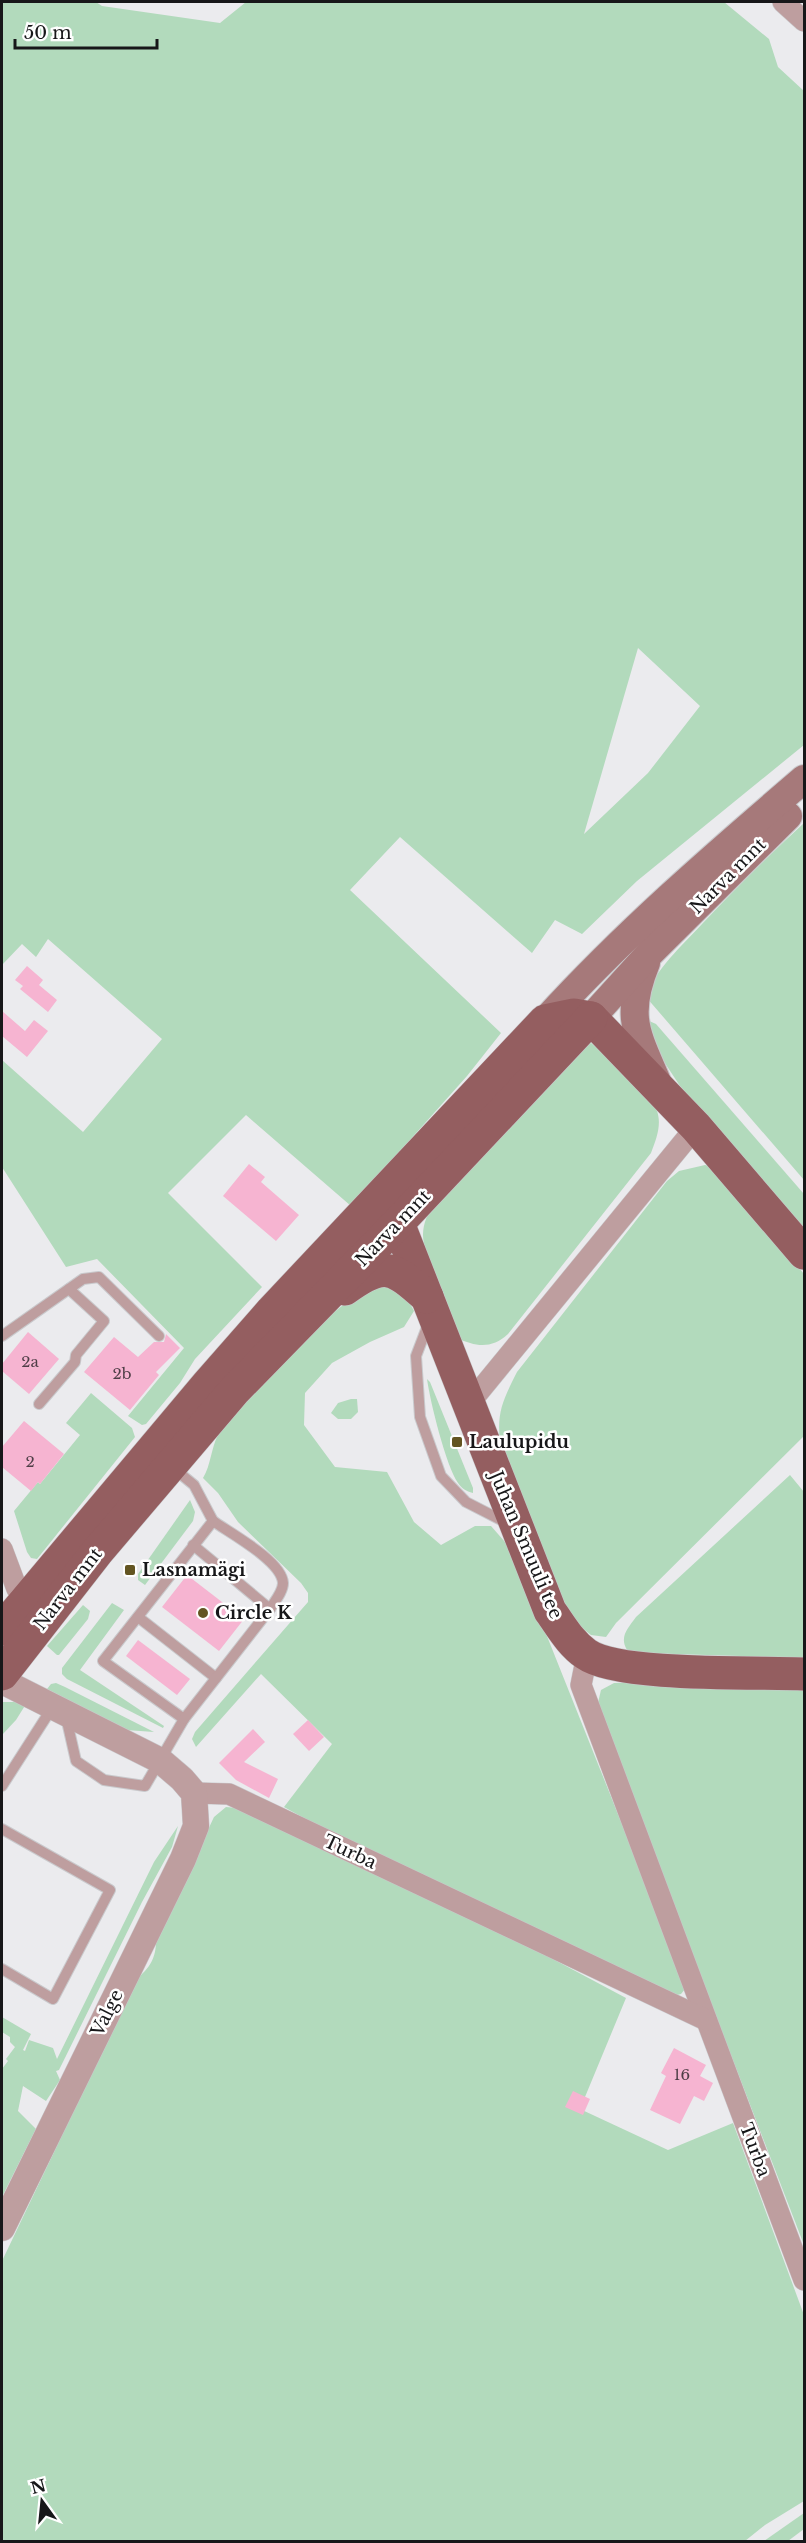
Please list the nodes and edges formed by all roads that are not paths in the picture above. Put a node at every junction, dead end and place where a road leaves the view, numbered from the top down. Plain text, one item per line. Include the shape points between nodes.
1 (783, 2) edge
2 (804, 21) edge
3 (804, 779) edge
4 (804, 800) edge
5 (650, 953) junction
6 (591, 1018) junction
7 (545, 1021) junction
8 (658, 1086) junction
9 (696, 1127) junction
10 (416, 1160) junction
11 (398, 1223) junction
12 (804, 1253) edge
13 (69, 1289) junction
14 (430, 1304) junction
15 (305, 1319) junction
16 (2, 1336) edge
17 (159, 1336) dead end
18 (39, 1404) dead end
19 (468, 1405) junction
20 (170, 1465) junction
21 (213, 1521) junction
22 (516, 1527) junction
23 (194, 1545) junction
24 (2, 1549) edge
25 (38, 1606) junction
26 (270, 1609) junction
27 (138, 1617) junction
28 (2, 1629) edge
29 (587, 1655) junction
30 (2, 1674) edge
31 (804, 1674) edge
32 (216, 1678) junction
33 (2, 1681) edge
34 (59, 1712) junction
35 (184, 1719) junction
36 (161, 1761) junction
37 (2, 1786) edge
38 (194, 1793) junction
39 (2, 1829) edge
40 (2, 1969) edge
41 (706, 2020) junction
42 (2, 2228) edge
43 (804, 2280) edge

1 - 2 street
3 - 7 main road, Narva mnt via 683,883
4 - 5 main road, Narva mnt
5 - 6 main road, Narva mnt
5 - 8 main road via 636,988 634,1022
6 - 7 main road via 574,1015
6 - 8 main road
6 - 11 main road, Narva mnt
7 - 10 main road, Narva mnt
8 - 9 main road
9 - 12 main road
9 - 19 street
10 - 11 main road via 402,1184
10 - 25 main road, Narva mnt via 214,1376
11 - 14 main road, Juhan Smuuli tee
11 - 15 main road, Narva mnt
13 - 16 lane
13 - 17 lane via 83,1279 99,1277
13 - 18 lane via 104,1321
14 - 15 main road via 401,1274 375,1272 356,1281
14 - 19 main road, Juhan Smuuli tee
14 - 22 lane via 416,1356 420,1417 441,1476 466,1502
15 - 20 main road, Narva mnt via 234,1391
19 - 22 main road, Juhan Smuuli tee
20 - 21 lane via 194,1485
20 - 25 main road, Narva mnt via 98,1551
21 - 23 lane
21 - 26 lane via 269,1559 283,1584
22 - 29 main road, Juhan Smuuli tee via 550,1611
23 - 26 lane
23 - 27 lane
24 - 25 street via 17,1589
25 - 28 main road, Narva mnt
25 - 30 main road, Narva mnt
26 - 32 lane
27 - 32 lane
27 - 35 lane via 103,1661
29 - 31 main road, Juhan Smuuli tee via 635,1669
29 - 41 street, Turba via 581,1685
32 - 35 lane
33 - 34 street
34 - 36 street
34 - 36 lane via 76,1761 104,1780 145,1786
34 - 37 lane
35 - 36 lane
36 - 38 street
38 - 41 street, Turba via 229,1794
38 - 42 street, Valge via 196,1826 183,1859
39 - 40 lane via 110,1890 53,1999
41 - 43 street, Turba

